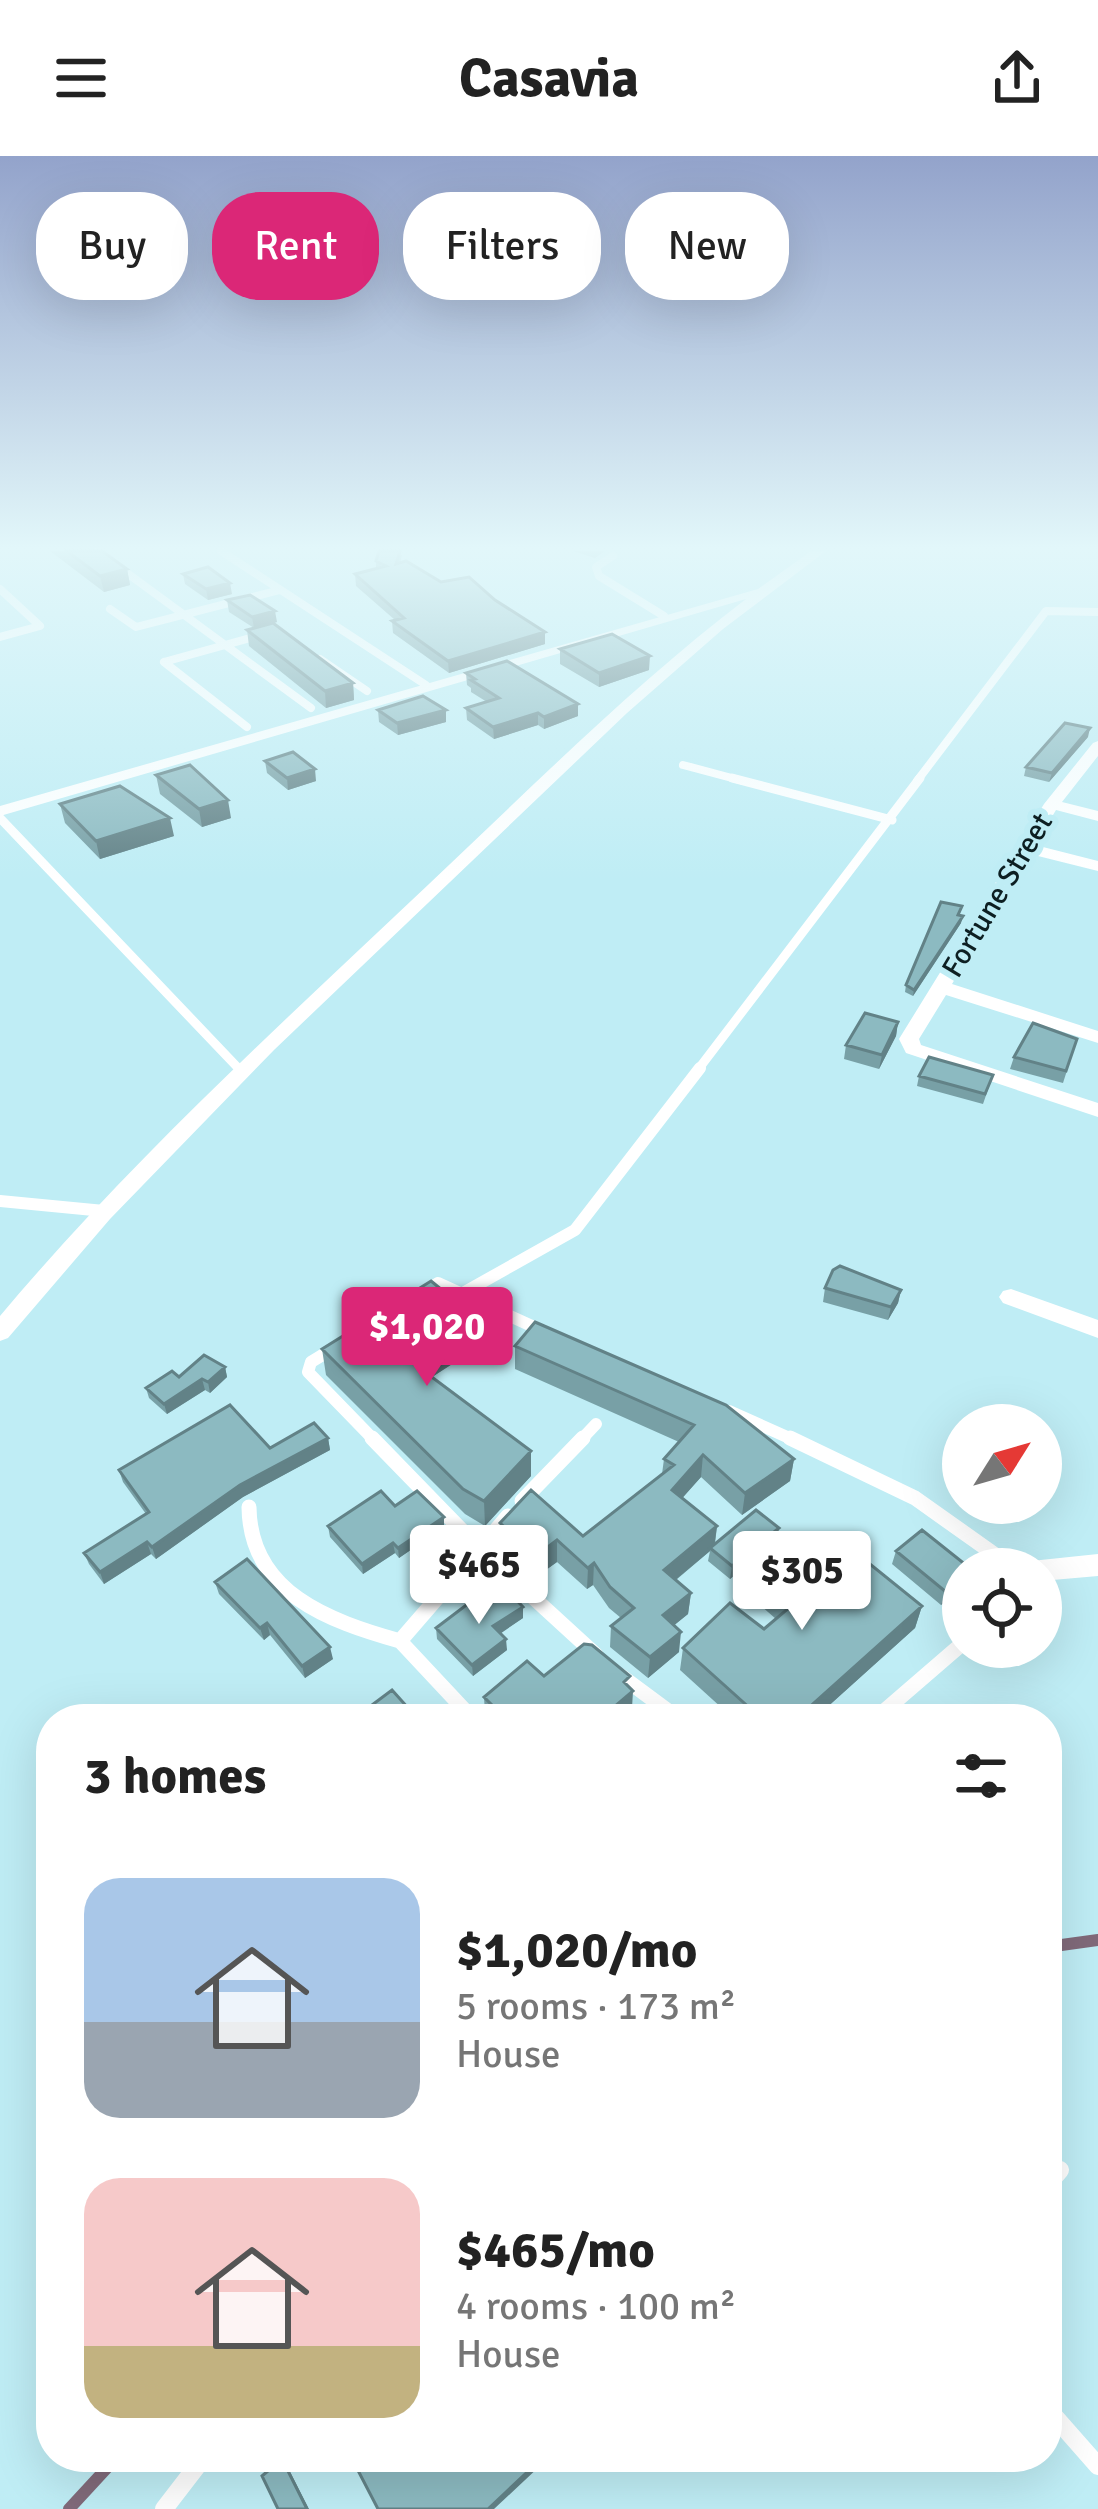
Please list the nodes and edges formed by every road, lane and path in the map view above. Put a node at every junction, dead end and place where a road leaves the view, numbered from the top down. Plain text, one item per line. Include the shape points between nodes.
1 (168, 661) edge
2 (246, 661) edge
3 (322, 661) edge
4 (388, 661) edge
5 (509, 661) edge
6 (680, 661) edge
7 (1009, 661) edge
8 (425, 685) junction
9 (368, 691) dead end
10 (311, 708) dead end
11 (247, 728) dead end
12 (1098, 746) edge
13 (1091, 763) edge
14 (682, 765) dead end
15 (1052, 804) junction
16 (0, 814) edge
17 (1098, 816) edge
18 (892, 820) junction
19 (1025, 848) junction
20 (1098, 866) edge
21 (941, 987) junction
22 (1098, 1037) edge
23 (241, 1071) junction
24 (1098, 1109) edge
25 (0, 1201) edge
26 (104, 1211) junction
27 (463, 1293) junction
28 (1011, 1298) dead end
29 (402, 1306) edge
30 (1098, 1330) edge
31 (0, 1331) edge
32 (347, 1339) edge
33 (562, 1339) edge
34 (705, 1400) edge
35 (596, 1424) dead end
36 (249, 1507) dead end
37 (478, 1547) junction
38 (992, 1548) edge
39 (1098, 1565) edge
40 (1062, 1568) edge
41 (400, 1641) junction
42 (942, 1661) edge
43 (459, 1704) edge
44 (659, 1704) edge
45 (892, 1704) edge
46 (1062, 2425) edge
47 (1098, 2466) edge
48 (193, 2472) edge
49 (164, 2509) edge

1 - 11 lane
2 - 10 lane
3 - 9 lane
4 - 8 lane
5 - 8 street
6 - 23 street
7 - 18 lane
8 - 16 street
12 - 13 street, Fortune Street
13 - 15 street, Fortune Street
14 - 18 lane
15 - 17 street
15 - 19 street, Fortune Street
16 - 23 lane
18 - 27 lane via 575,1230
19 - 20 street
19 - 21 street, Fortune Street
21 - 22 street
21 - 24 street, Fortune Street via 909,1039 913,1049
23 - 26 street
25 - 26 lane
26 - 31 street
27 - 29 lane via 438,1283
27 - 33 lane
28 - 30 street
32 - 37 lane via 308,1372
34 - 38 lane via 899,1490
35 - 37 lane
36 - 41 lane via 245,1532 275,1578 338,1623
37 - 41 lane
37 - 44 lane
39 - 40 street
41 - 43 lane
42 - 45 lane
46 - 47 lane
48 - 49 lane

